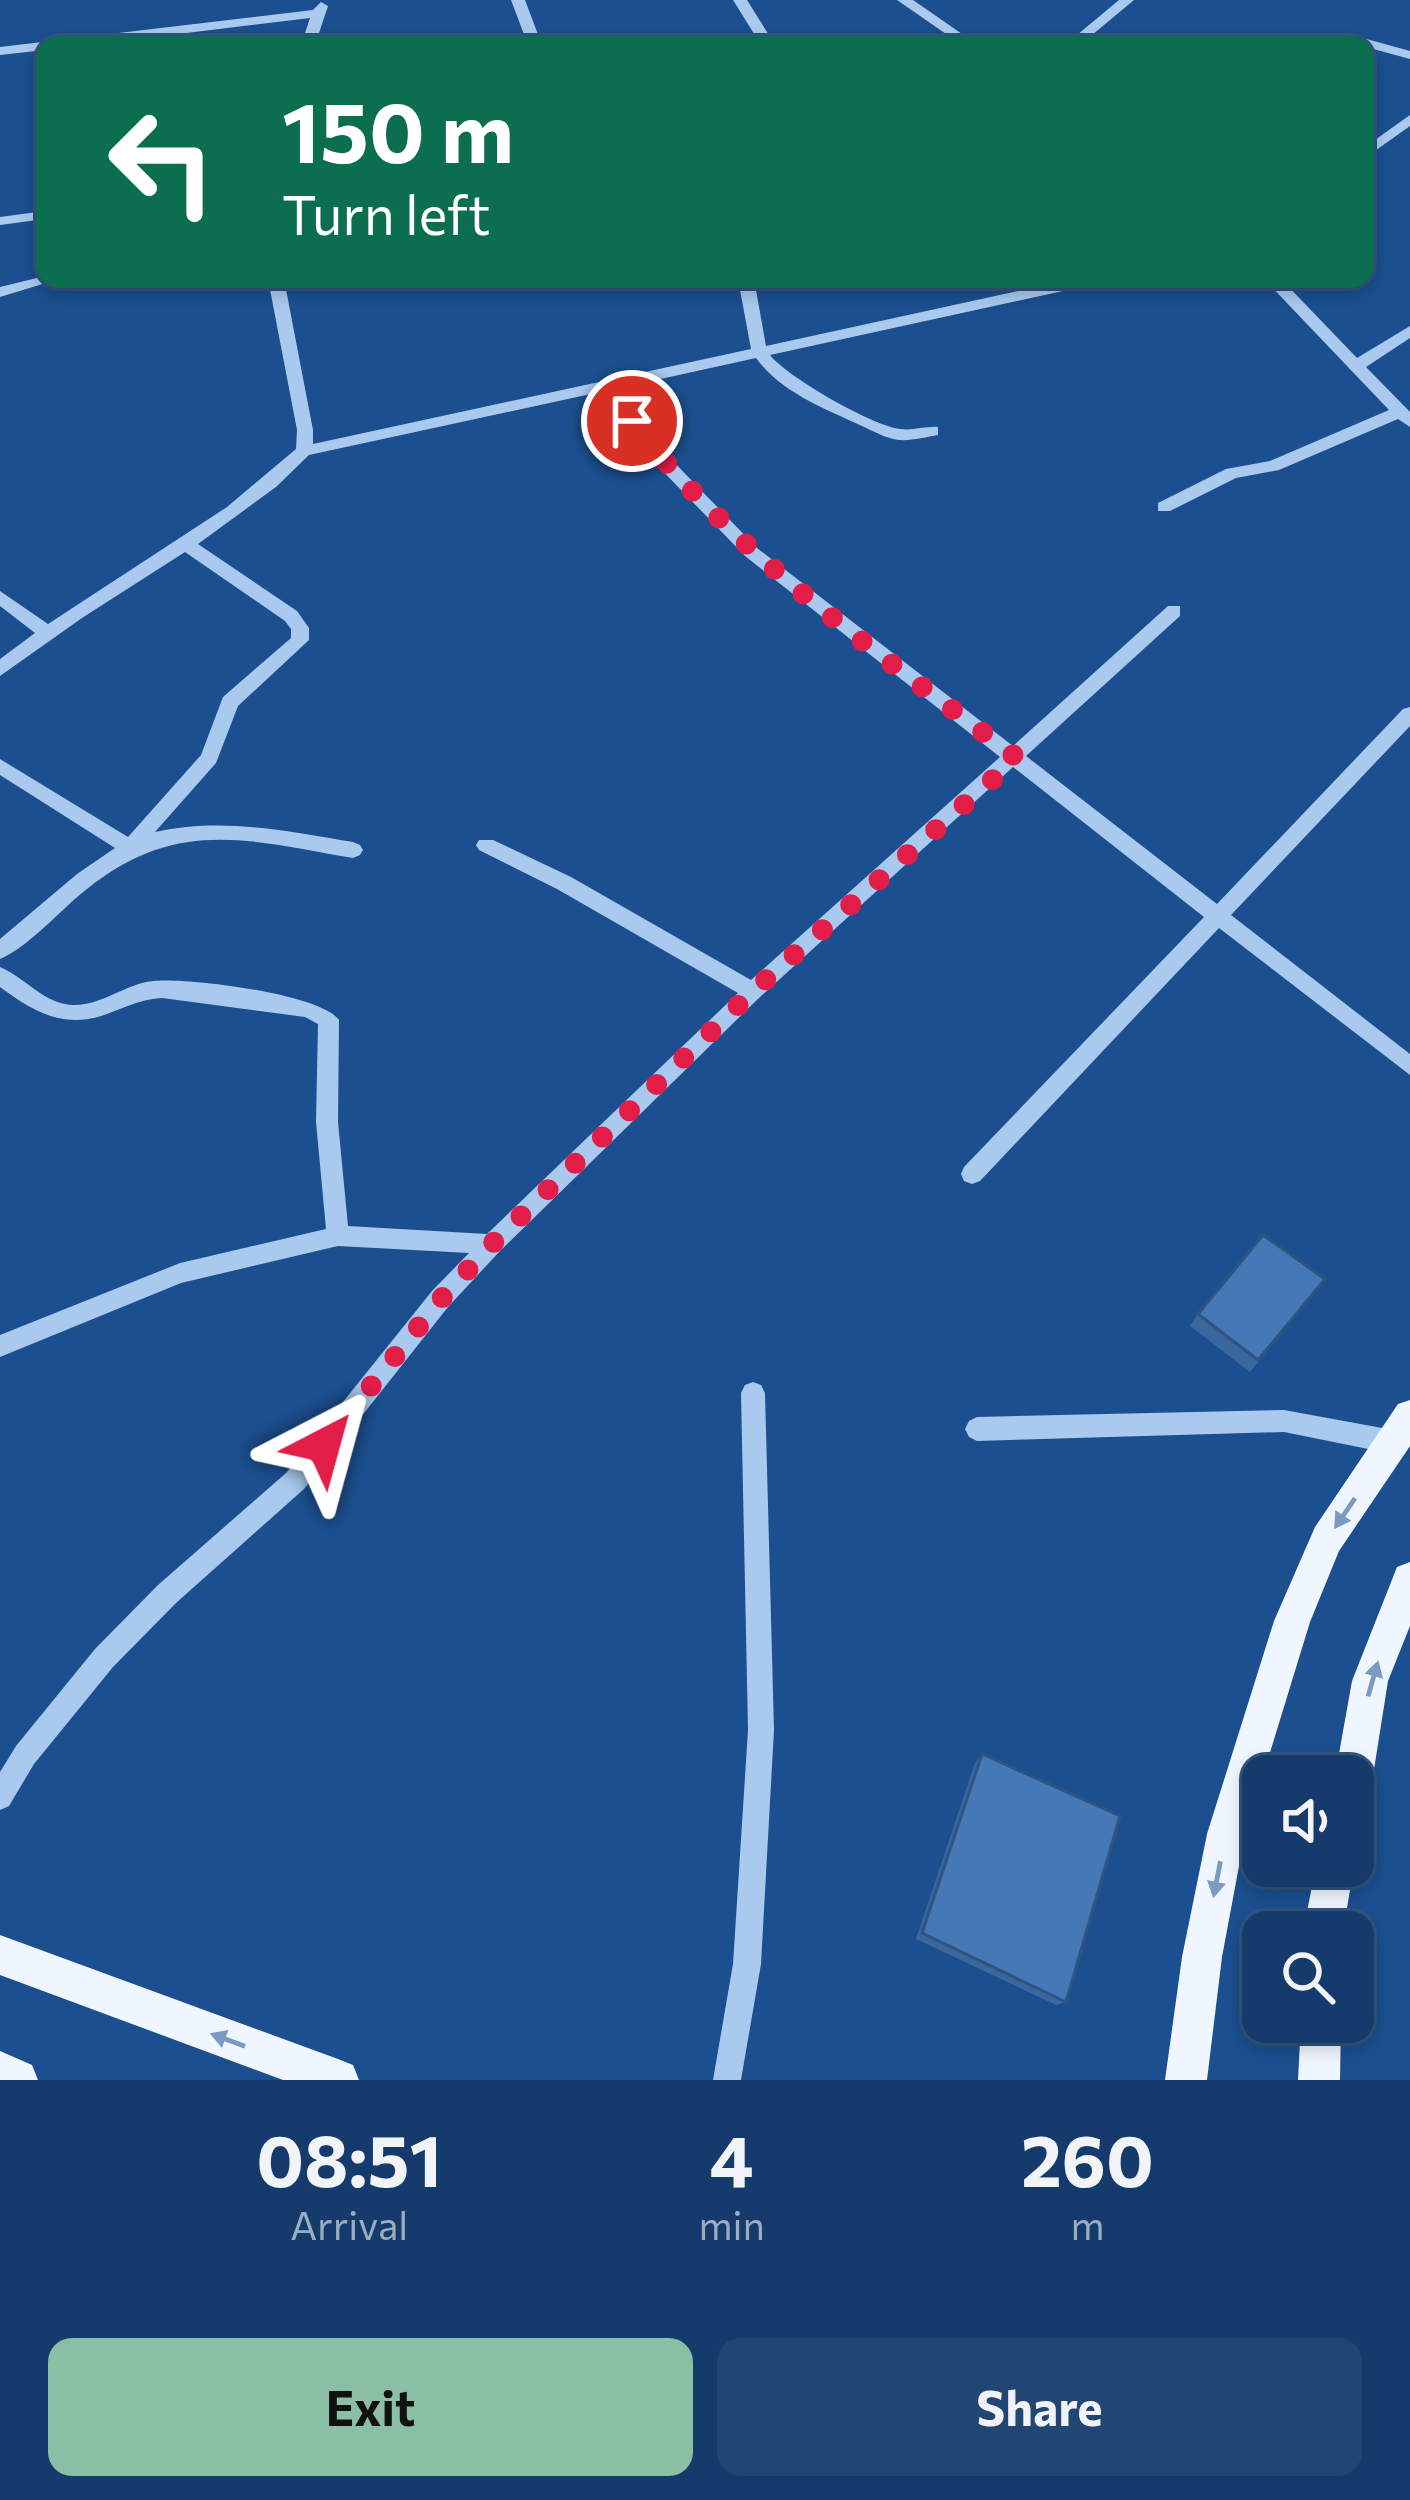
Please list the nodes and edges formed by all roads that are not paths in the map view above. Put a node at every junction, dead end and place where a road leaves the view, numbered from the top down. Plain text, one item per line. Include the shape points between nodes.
1 (518, 0) edge
2 (740, 0) edge
3 (904, 0) edge
4 (1127, 0) edge
5 (321, 6) edge
6 (112, 36) edge
7 (311, 36) edge
8 (532, 36) edge
9 (762, 36) edge
10 (958, 36) edge
11 (1083, 36) edge
12 (1374, 45) edge
13 (36, 47) edge
14 (0, 52) edge
15 (1410, 55) edge
16 (1410, 119) edge
17 (1374, 147) edge
18 (36, 216) edge
19 (0, 221) edge
20 (36, 283) edge
21 (278, 288) edge
22 (748, 288) edge
23 (1054, 288) edge
24 (1281, 288) edge
25 (0, 292) edge
26 (1410, 331) edge
27 (760, 353) junction
28 (1355, 366) junction
29 (603, 384) junction
30 (1405, 417) edge
31 (932, 431) dead end
32 (304, 451) junction
33 (1164, 507) dead end
34 (185, 544) junction
35 (0, 597) edge
36 (1174, 611) dead end
37 (45, 631) junction
38 (0, 668) edge
39 (1410, 714) edge
40 (1017, 758) junction
41 (0, 766) edge
42 (486, 845) dead end
43 (130, 848) junction
44 (353, 850) dead end
45 (1217, 914) junction
46 (0, 951) edge
47 (0, 976) edge
48 (753, 991) junction
49 (1410, 1066) edge
50 (972, 1174) dead end
51 (338, 1236) junction
52 (492, 1244) junction
53 (0, 1346) edge
54 (753, 1393) dead end
55 (977, 1429) dead end
56 (1402, 1429) edge
57 (1410, 1580) edge
58 (1358, 1755) edge
59 (0, 1797) edge
60 (0, 1955) edge
61 (1320, 2043) edge
62 (0, 2072) edge
63 (17, 2080) edge
64 (338, 2080) edge
65 (727, 2080) edge
66 (1186, 2080) edge
67 (1319, 2080) edge

1 - 8 street
2 - 9 street
3 - 10 street
4 - 11 street
5 - 6 street
5 - 7 street
12 - 15 street
13 - 14 street
16 - 17 street
18 - 19 street
20 - 25 street
21 - 32 street
22 - 27 street
23 - 27 street
24 - 28 street
26 - 28 street
27 - 29 street
27 - 31 street via 814,396 886,430
28 - 30 street
29 - 32 street
29 - 40 street via 660,458 751,552
30 - 33 street via 1232,473
32 - 34 street
34 - 37 street
34 - 43 street via 291,616 300,640 230,702 209,758
35 - 37 street
36 - 40 street
37 - 38 street
39 - 45 street
40 - 45 street
40 - 48 street
41 - 43 street
42 - 48 street
43 - 44 street via 187,832 235,832
43 - 46 street
45 - 49 street
45 - 50 street
47 - 51 street via 67,1012 156,989 309,1009 329,1020 327,1122
48 - 52 street
51 - 52 street
51 - 53 street via 180,1274
52 - 59 street via 295,1481 104,1658
54 - 65 street via 761,1730 747,1964
55 - 56 street via 1284,1421
56 -> 66 main road via 1327,1539 1292,1621 1226,1834
58 -> 57 main road via 1370,1681
64 -> 60 main road
61 - 67 main road
62 - 63 main road

